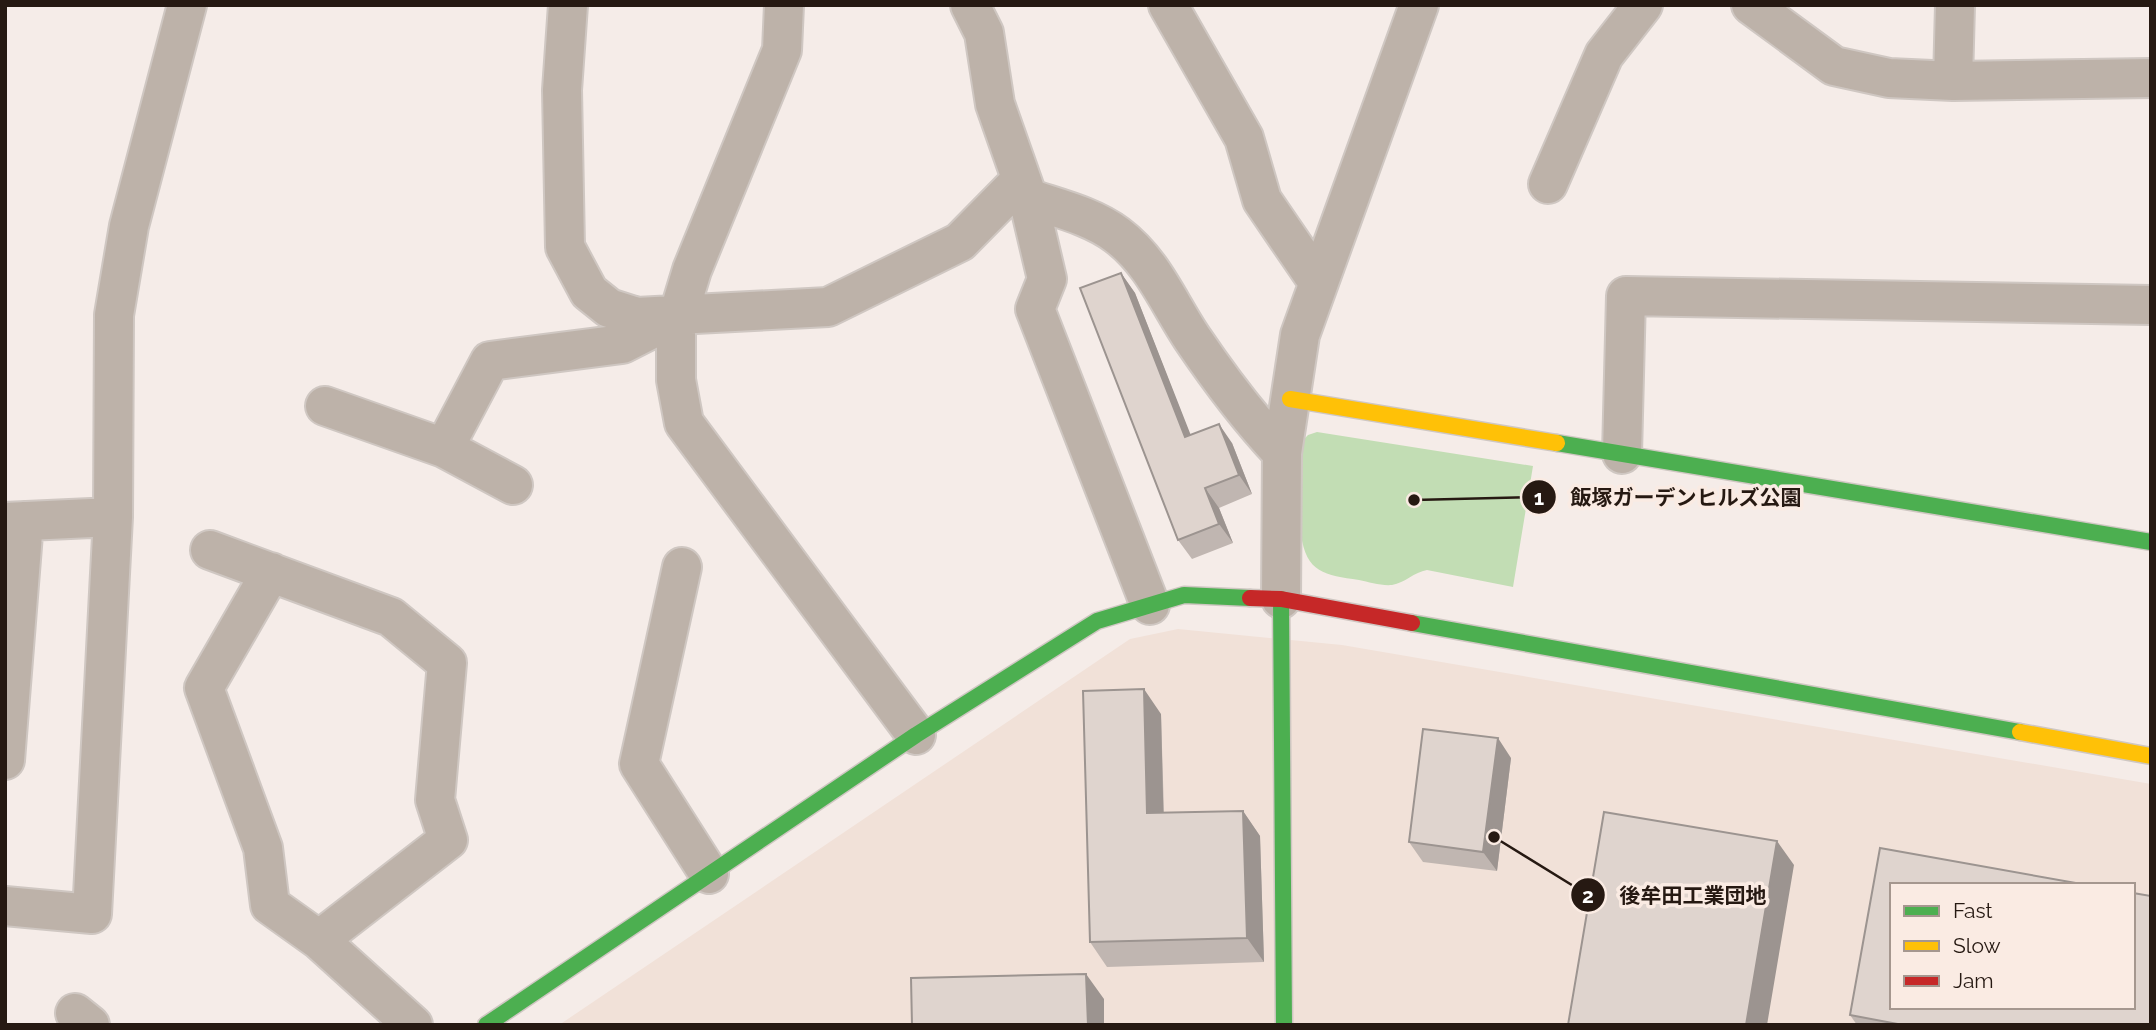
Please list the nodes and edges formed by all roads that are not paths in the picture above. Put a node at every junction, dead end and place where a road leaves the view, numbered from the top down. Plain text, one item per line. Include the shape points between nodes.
1 (187, 5) edge
2 (568, 5) edge
3 (783, 5) edge
4 (970, 5) edge
5 (1168, 5) edge
6 (1419, 5) edge
7 (1643, 5) edge
8 (1751, 5) edge
9 (1955, 5) edge
10 (2151, 78) edge
11 (1952, 81) junction
12 (1548, 184) dead end
13 (1024, 189) junction
14 (1318, 282) junction
15 (2151, 305) edge
16 (678, 315) junction
17 (1290, 399) junction
18 (325, 406) dead end
19 (444, 448) junction
20 (1282, 453) junction
21 (1622, 454) junction
22 (513, 485) dead end
23 (113, 517) junction
24 (14, 522) edge
25 (2151, 542) edge
26 (210, 550) dead end
27 (682, 567) dead end
28 (271, 572) junction
29 (1281, 598) junction
30 (1150, 605) junction
31 (916, 735) junction
32 (6, 738) edge
33 (2151, 756) edge
34 (709, 874) junction
35 (5, 906) edge
36 (319, 940) junction
37 (413, 1025) edge
38 (486, 1025) edge
39 (1284, 1025) edge

1 - 23 street via 129,226 114,315
2 - 16 street via 562,90 565,247 589,292 609,308 637,317
3 - 16 street via 782,50
4 - 13 street via 984,33 995,104
5 - 14 street via 1244,138 1262,200
6 - 14 street
7 - 12 street via 1604,55
8 - 11 street via 1833,66 1889,78
9 - 11 street
10 - 11 street
13 - 16 street via 960,243 828,307
13 - 20 street via 1116,234 1148,264 1192,338
13 - 30 street via 1047,279 1035,309
14 - 17 street via 1300,335
15 - 21 street via 1626,296
16 - 19 street via 622,344 490,361
16 - 31 street via 676,380 684,423
17 - 20 street
17 - 21 street
18 - 19 street
19 - 22 street
20 - 29 street
21 - 25 street
23 - 24 street
23 - 35 street via 92,914
24 - 32 street
26 - 28 street
27 - 34 street via 639,764
28 - 36 street via 204,688 263,848 270,905
28 - 36 street via 391,617 447,663 435,800 448,840
29 - 30 street via 1184,595
29 - 33 street
29 - 39 street
30 - 31 street via 1097,621
31 - 34 street
34 - 38 street
36 - 37 street

